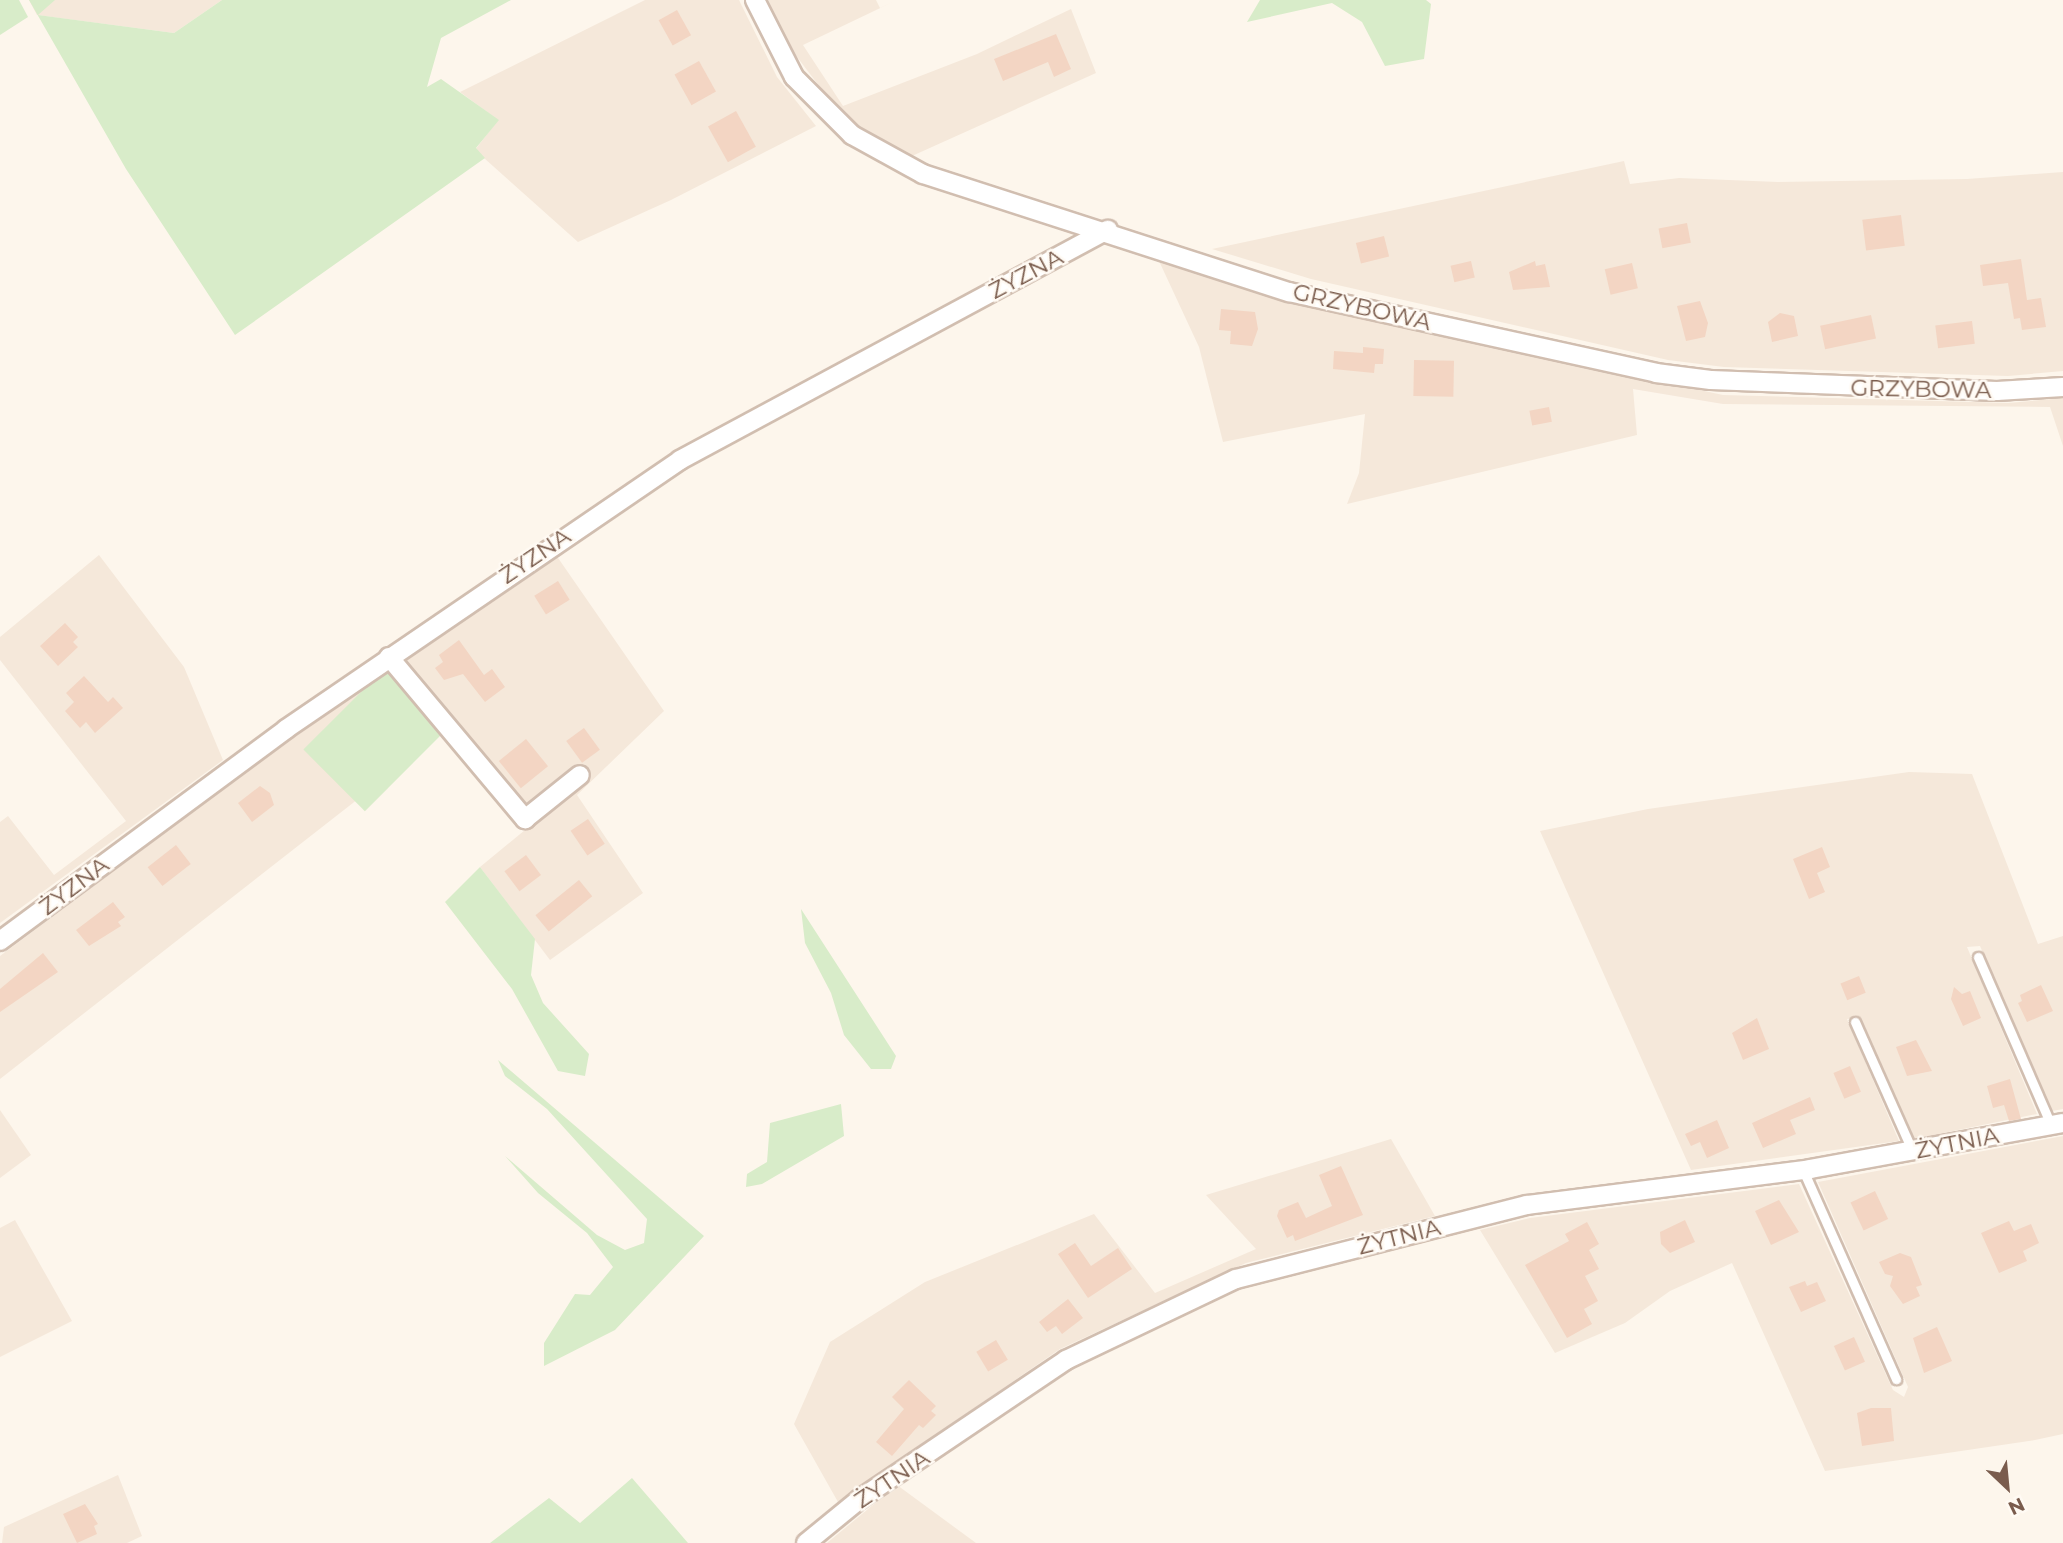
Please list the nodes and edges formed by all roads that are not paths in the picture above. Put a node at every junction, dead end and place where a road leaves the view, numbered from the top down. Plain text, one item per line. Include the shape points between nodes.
1 (755, 0) edge
2 (1108, 230) junction
3 (2063, 387) edge
4 (389, 657) junction
5 (580, 775) dead end
6 (0, 941) edge
7 (1978, 957) dead end
8 (1855, 1022) dead end
9 (2057, 1124) edge
10 (1913, 1152) junction
11 (1803, 1170) junction
12 (1896, 1379) dead end
13 (806, 1543) edge

1 - 2 street, GRZYBOWA via 794,77 852,135 923,174
2 - 3 street, GRZYBOWA via 1289,292 1656,373 1767,386 1997,391
2 - 4 street, ŻYZNA via 680,460
4 - 5 street via 525,819
4 - 6 street, ŻYZNA
7 - 9 lane
8 - 10 lane
9 - 10 street, ŻYTNIA
10 - 11 street, ŻYTNIA
11 - 12 lane
11 - 13 street, ŻYTNIA via 1527,1205 1236,1279 1066,1360 860,1499

